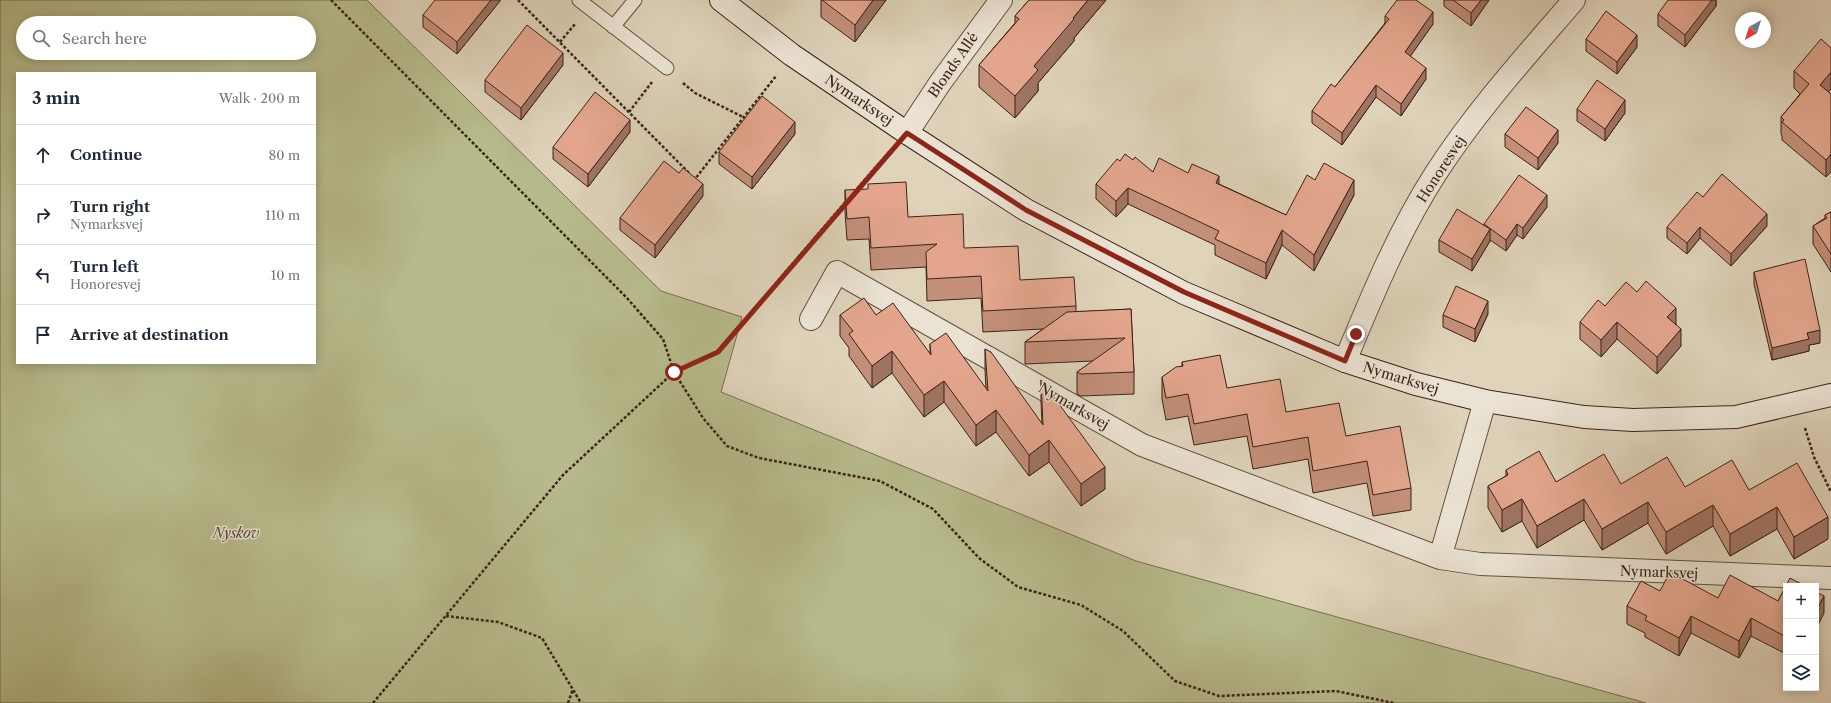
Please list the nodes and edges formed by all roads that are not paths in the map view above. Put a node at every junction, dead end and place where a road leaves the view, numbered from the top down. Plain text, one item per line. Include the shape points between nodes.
1 (579, 0) edge
2 (635, 0) edge
3 (721, 0) edge
4 (1001, 0) edge
5 (1574, 0) edge
6 (613, 27) junction
7 (665, 67) road end
8 (907, 133) junction
9 (810, 319) dead end
10 (1345, 361) junction
11 (1831, 395) edge
12 (1485, 401) junction
13 (1440, 558) junction
14 (1831, 578) edge

1 - 6 lane
2 - 6 lane
3 - 8 street, Nymarksvej via 792,55
4 - 8 street, Blonds Allé via 940,82
5 - 10 street, Honoresvej via 1472,122 1436,173 1407,222
6 - 7 lane
8 - 10 street, Nymarksvej via 1026,210 1177,289
9 - 13 street, Nymarksvej via 837,272 1142,445
10 - 12 street, Nymarksvej via 1416,384
11 - 12 street, Nymarksvej via 1736,417 1632,420 1577,416
12 - 13 street
13 - 14 street, Nymarksvej via 1480,564

